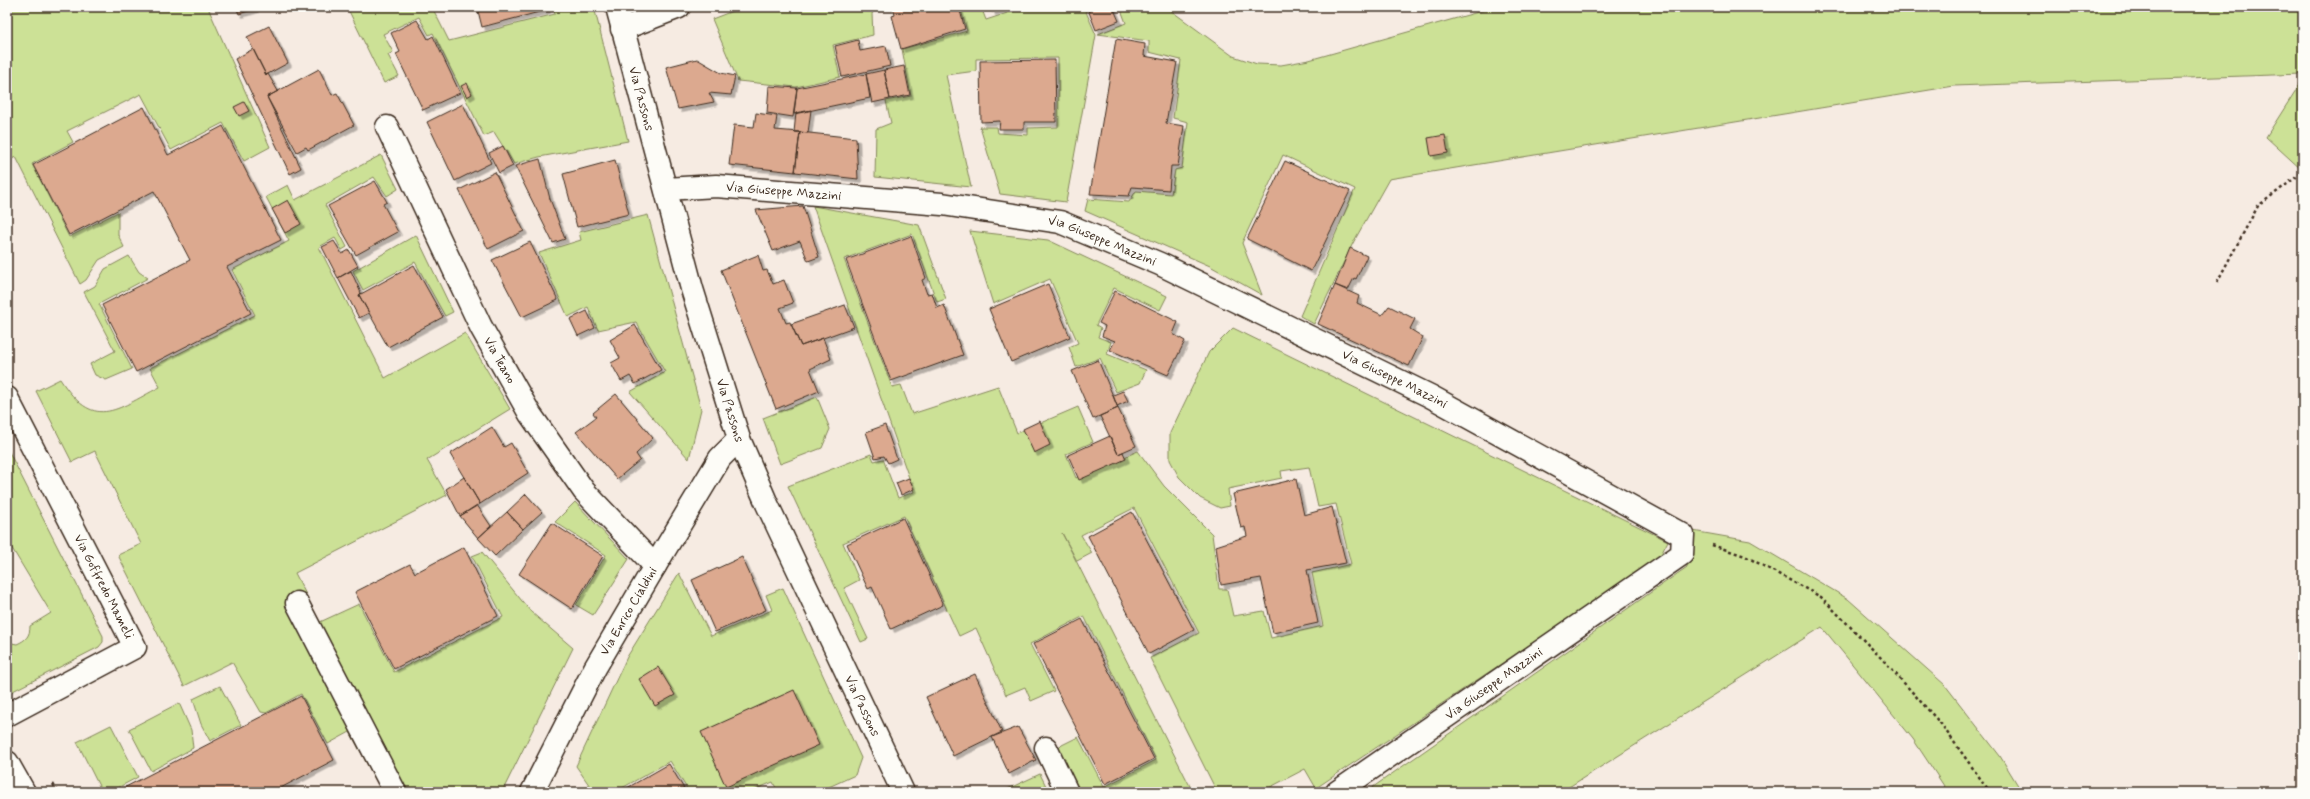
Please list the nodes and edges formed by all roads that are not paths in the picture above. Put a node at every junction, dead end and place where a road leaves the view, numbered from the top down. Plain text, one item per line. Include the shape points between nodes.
1 (617, 7) edge
2 (679, 7) edge
3 (622, 29) junction
4 (387, 127) dead end
5 (666, 189) junction
6 (7, 398) edge
7 (739, 439) junction
8 (655, 566) junction
9 (297, 603) dead end
10 (7, 715) edge
11 (1046, 748) dead end
12 (7, 762) edge
13 (24, 792) edge
14 (395, 792) edge
15 (532, 792) edge
16 (903, 792) edge
17 (1067, 792) edge
18 (1337, 792) edge

1 - 3 street, Via Passons
2 - 3 street
3 - 5 street, Via Passons
4 - 8 street, Via Teano via 481,327 530,414 584,491
5 - 7 street, Via Passons via 692,289
5 - 18 street, Via Giuseppe Mazzini via 716,186 942,204 1060,222 1160,264 1430,396 1683,535 1682,554
6 - 10 street, Via Goffredo Mameli via 135,647
7 - 8 street, Via Enrico Cialdini via 720,458
7 - 16 street, Via Passons
8 - 15 street, Via Enrico Cialdini via 595,668
9 - 14 street
11 - 17 street
12 - 13 street

